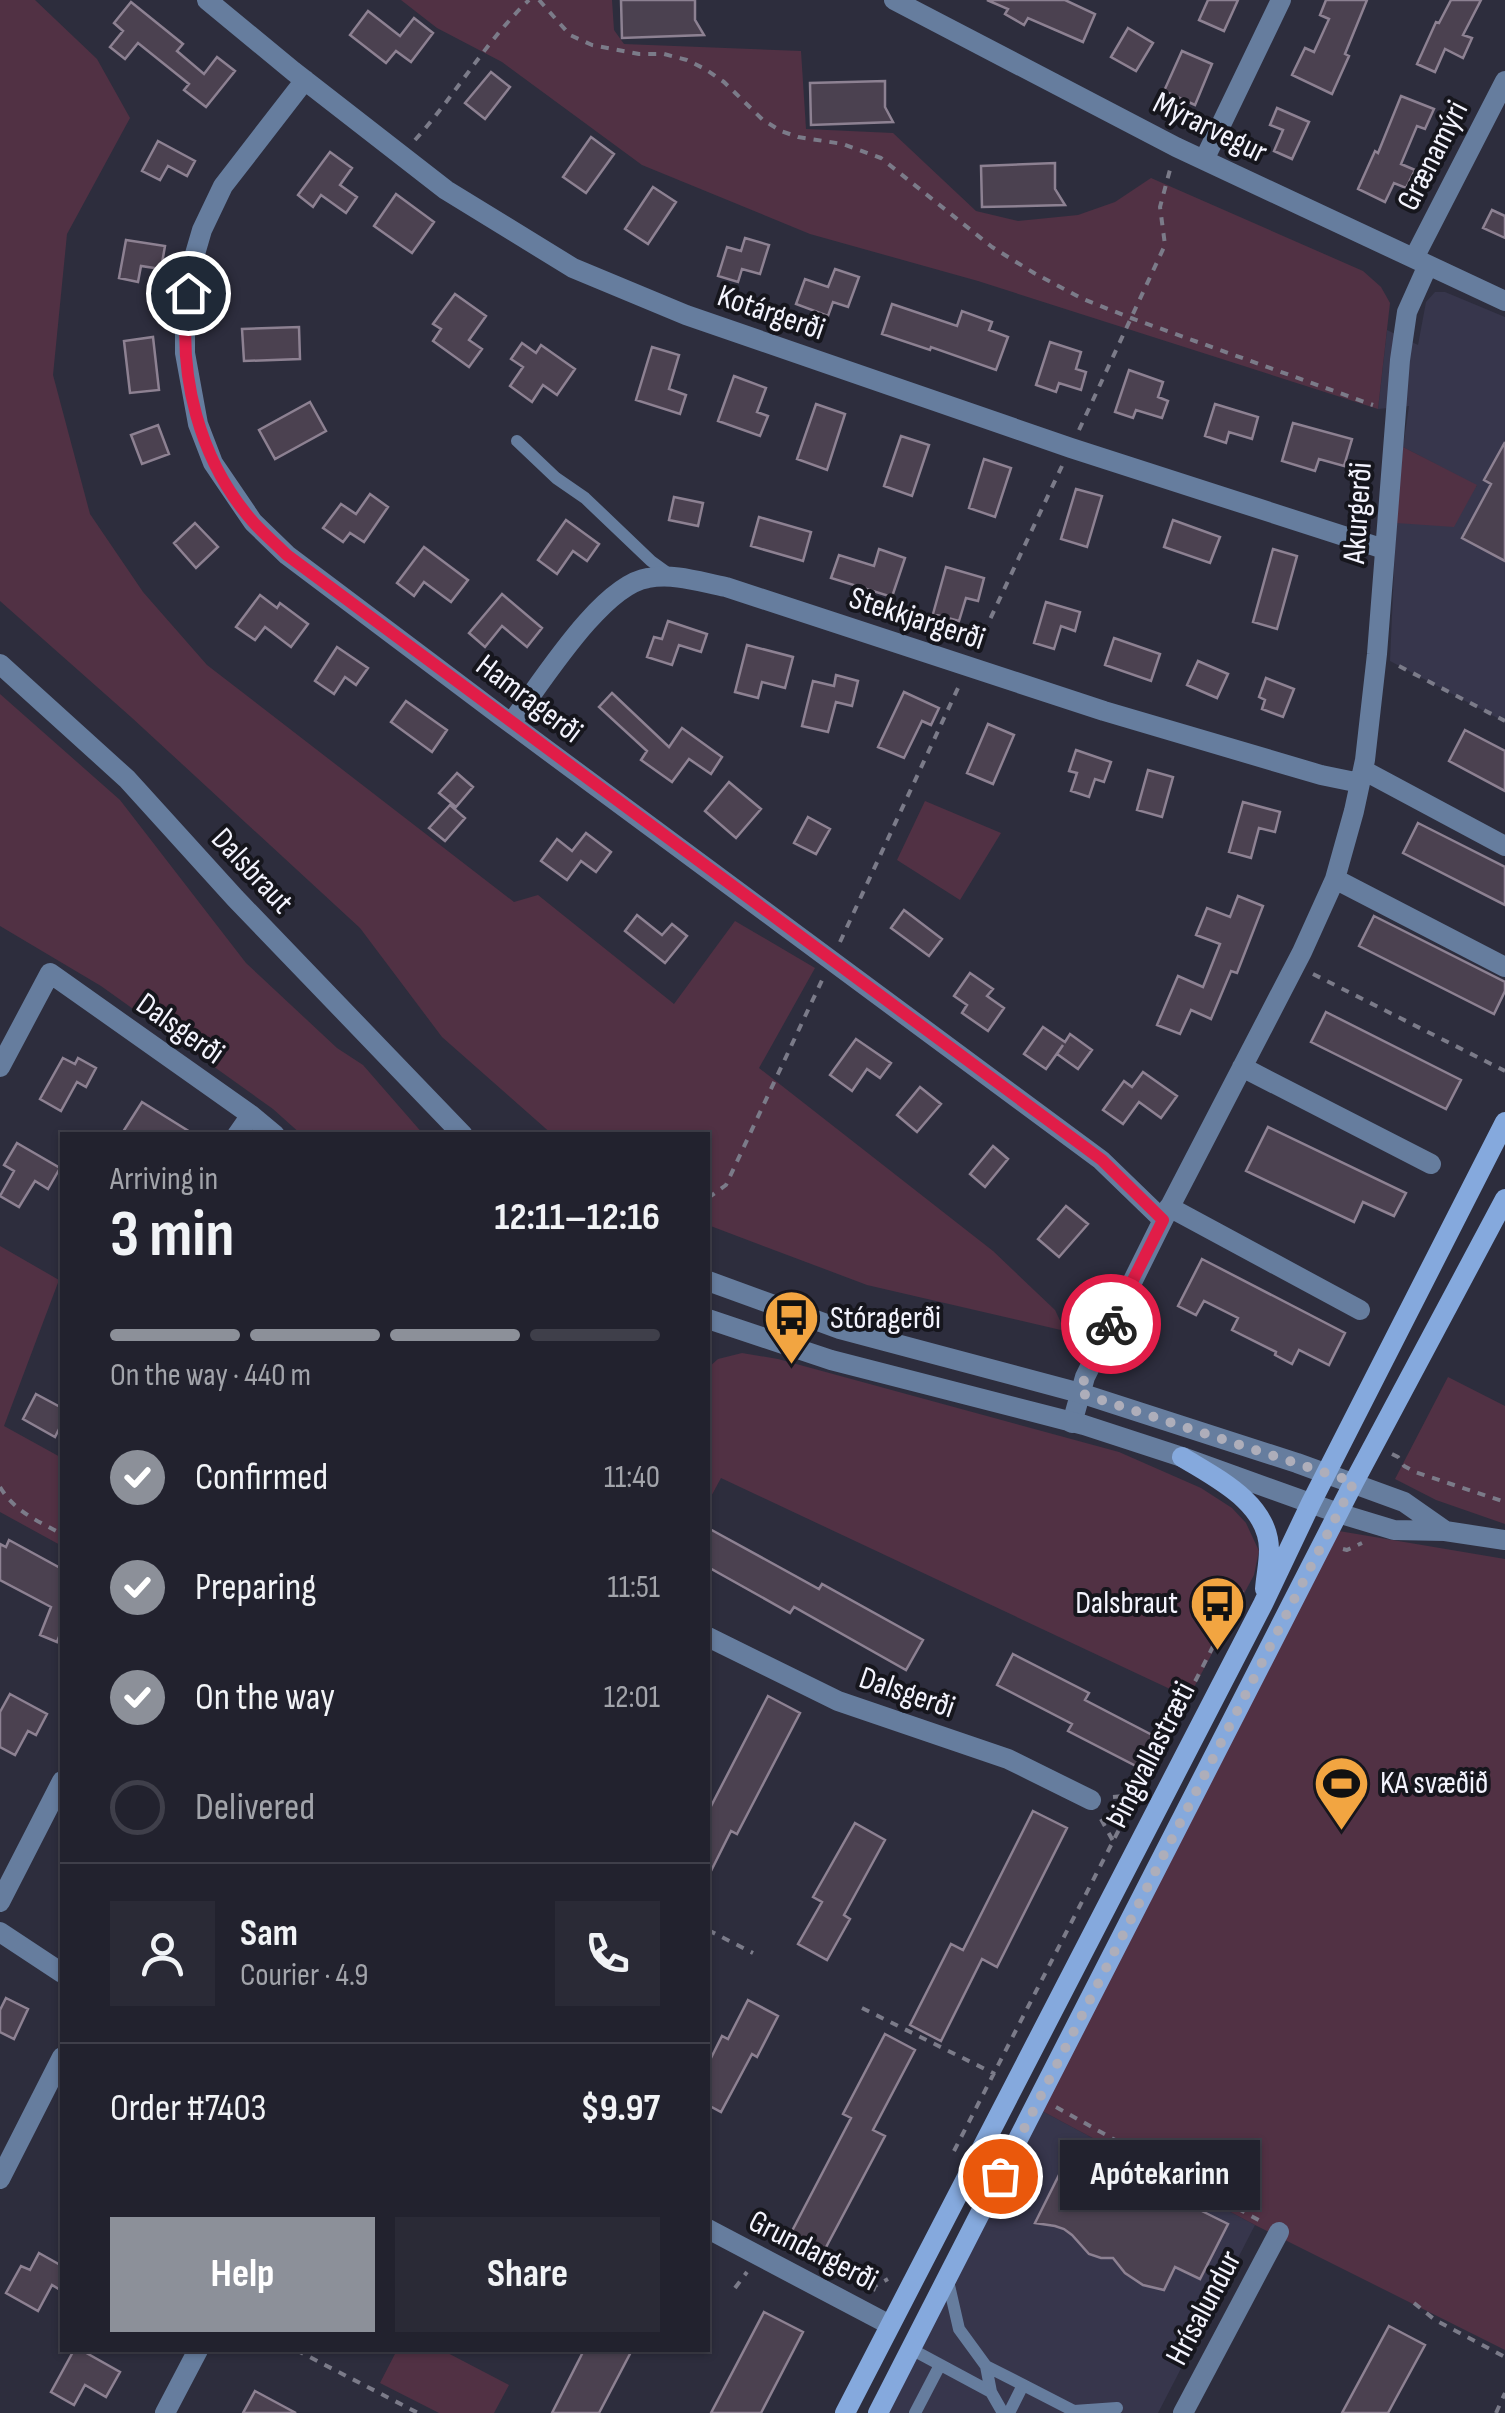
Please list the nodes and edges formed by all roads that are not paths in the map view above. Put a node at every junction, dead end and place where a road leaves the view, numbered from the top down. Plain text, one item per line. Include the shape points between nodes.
1 (207, 0) edge
2 (894, 0) edge
3 (1281, 0) edge
4 (305, 80) junction
5 (1505, 81) edge
6 (1204, 160) junction
7 (1421, 262) junction
8 (1505, 301) edge
9 (517, 441) dead end
10 (1384, 549) junction
11 (671, 576) junction
12 (0, 664) edge
13 (511, 723) junction
14 (1362, 776) junction
15 (1505, 846) edge
16 (1335, 879) junction
17 (1505, 966) edge
18 (0, 1067) edge
19 (1242, 1067) junction
20 (251, 1115) junction
21 (1505, 1122) edge
22 (239, 1132) edge
23 (271, 1132) edge
24 (463, 1132) edge
25 (1431, 1164) dead end
26 (1505, 1199) edge
27 (1166, 1213) junction
28 (710, 1285) edge
29 (1360, 1310) dead end
30 (710, 1320) edge
31 (1080, 1393) junction
32 (1072, 1422) junction
33 (1182, 1456) junction
34 (1326, 1473) junction
35 (1354, 1482) junction
36 (1311, 1503) junction
37 (1338, 1513) junction
38 (1446, 1531) junction
39 (1505, 1540) edge
40 (1263, 1604) junction
41 (710, 1638) edge
42 (60, 1786) edge
43 (1091, 1800) dead end
44 (0, 1902) edge
45 (0, 1932) edge
46 (60, 1972) edge
47 (60, 2061) edge
48 (0, 2179) edge
49 (710, 2231) edge
50 (1279, 2232) road end
51 (947, 2278) junction
52 (888, 2330) junction
53 (911, 2349) junction
54 (197, 2352) edge
55 (940, 2364) junction
56 (986, 2366) junction
57 (1023, 2385) junction
58 (991, 2392) junction
59 (1117, 2408) dead end
60 (1074, 2412) edge
61 (164, 2413) edge
62 (845, 2413) edge
63 (878, 2413) edge
64 (915, 2413) edge
65 (1006, 2413) edge
66 (1183, 2413) edge

1 - 4 street, Kotárgerði
2 - 6 street, Mýrarvegur
3 - 6 street
4 - 10 street, Kotárgerði via 446,190 572,268 686,316
4 - 13 street, Hamragerði via 223,186 202,230 185,314 198,424 232,493 287,555
5 - 7 street, Grænamýri
6 - 7 street, Mýrarvegur
7 - 8 street, Mýrarvegur
7 - 10 street, Akurgerði via 1400,360
9 - 11 lane
10 - 14 street, Akurgerði
11 - 13 street, Stekkjargerði via 644,578 592,616
11 - 14 street, Stekkjargerði via 726,587 1322,775
12 - 24 street, Dalsbraut via 127,780
13 - 27 street, Hamragerði
14 - 15 street
14 - 16 street, Akurgerði
16 - 17 street
16 - 19 street, Akurgerði
18 - 20 street, Dalsgerði via 50,974
19 - 25 street
19 - 27 street, Akurgerði
20 - 22 street
20 - 23 street, Dalsgerði
21 - 34 main road, Þingvallastræti
26 - 35 main road, Þingvallastræti
27 - 29 street
27 - 31 street, Akurgerði
28 - 31 street via 840,1330
30 - 32 street via 831,1360
31 - 32 street, Akurgerði
31 - 34 street
32 - 33 street
33 - 36 street
33 - 40 main road via 1228,1485 1264,1526 1269,1547
34 - 35 street
34 - 36 main road, Þingvallastræti
35 - 37 main road, Þingvallastræti
35 - 38 street via 1404,1502
36 - 37 street
36 - 40 main road, Þingvallastræti
37 - 38 street via 1394,1530
37 - 51 main road, Þingvallastræti
38 - 39 street
40 - 52 main road, Þingvallastræti
41 - 43 street, Dalsgerði via 838,1701 1008,1759
42 - 44 street
45 - 46 street
47 - 48 street
49 - 52 street, Grundargerði via 863,2310
50 - 66 street, Hrísalundur
51 - 53 main road, Þingvallastræti
51 - 56 lane via 959,2329
52 - 53 street, Grundargerði
52 - 62 main road, Þingvallastræti
53 - 55 lane
53 - 63 main road, Þingvallastræti
54 - 61 street
55 - 58 lane
55 - 64 lane
56 - 57 lane
56 - 58 lane
57 - 60 lane
57 - 65 lane
58 - 65 lane
59 - 60 lane

